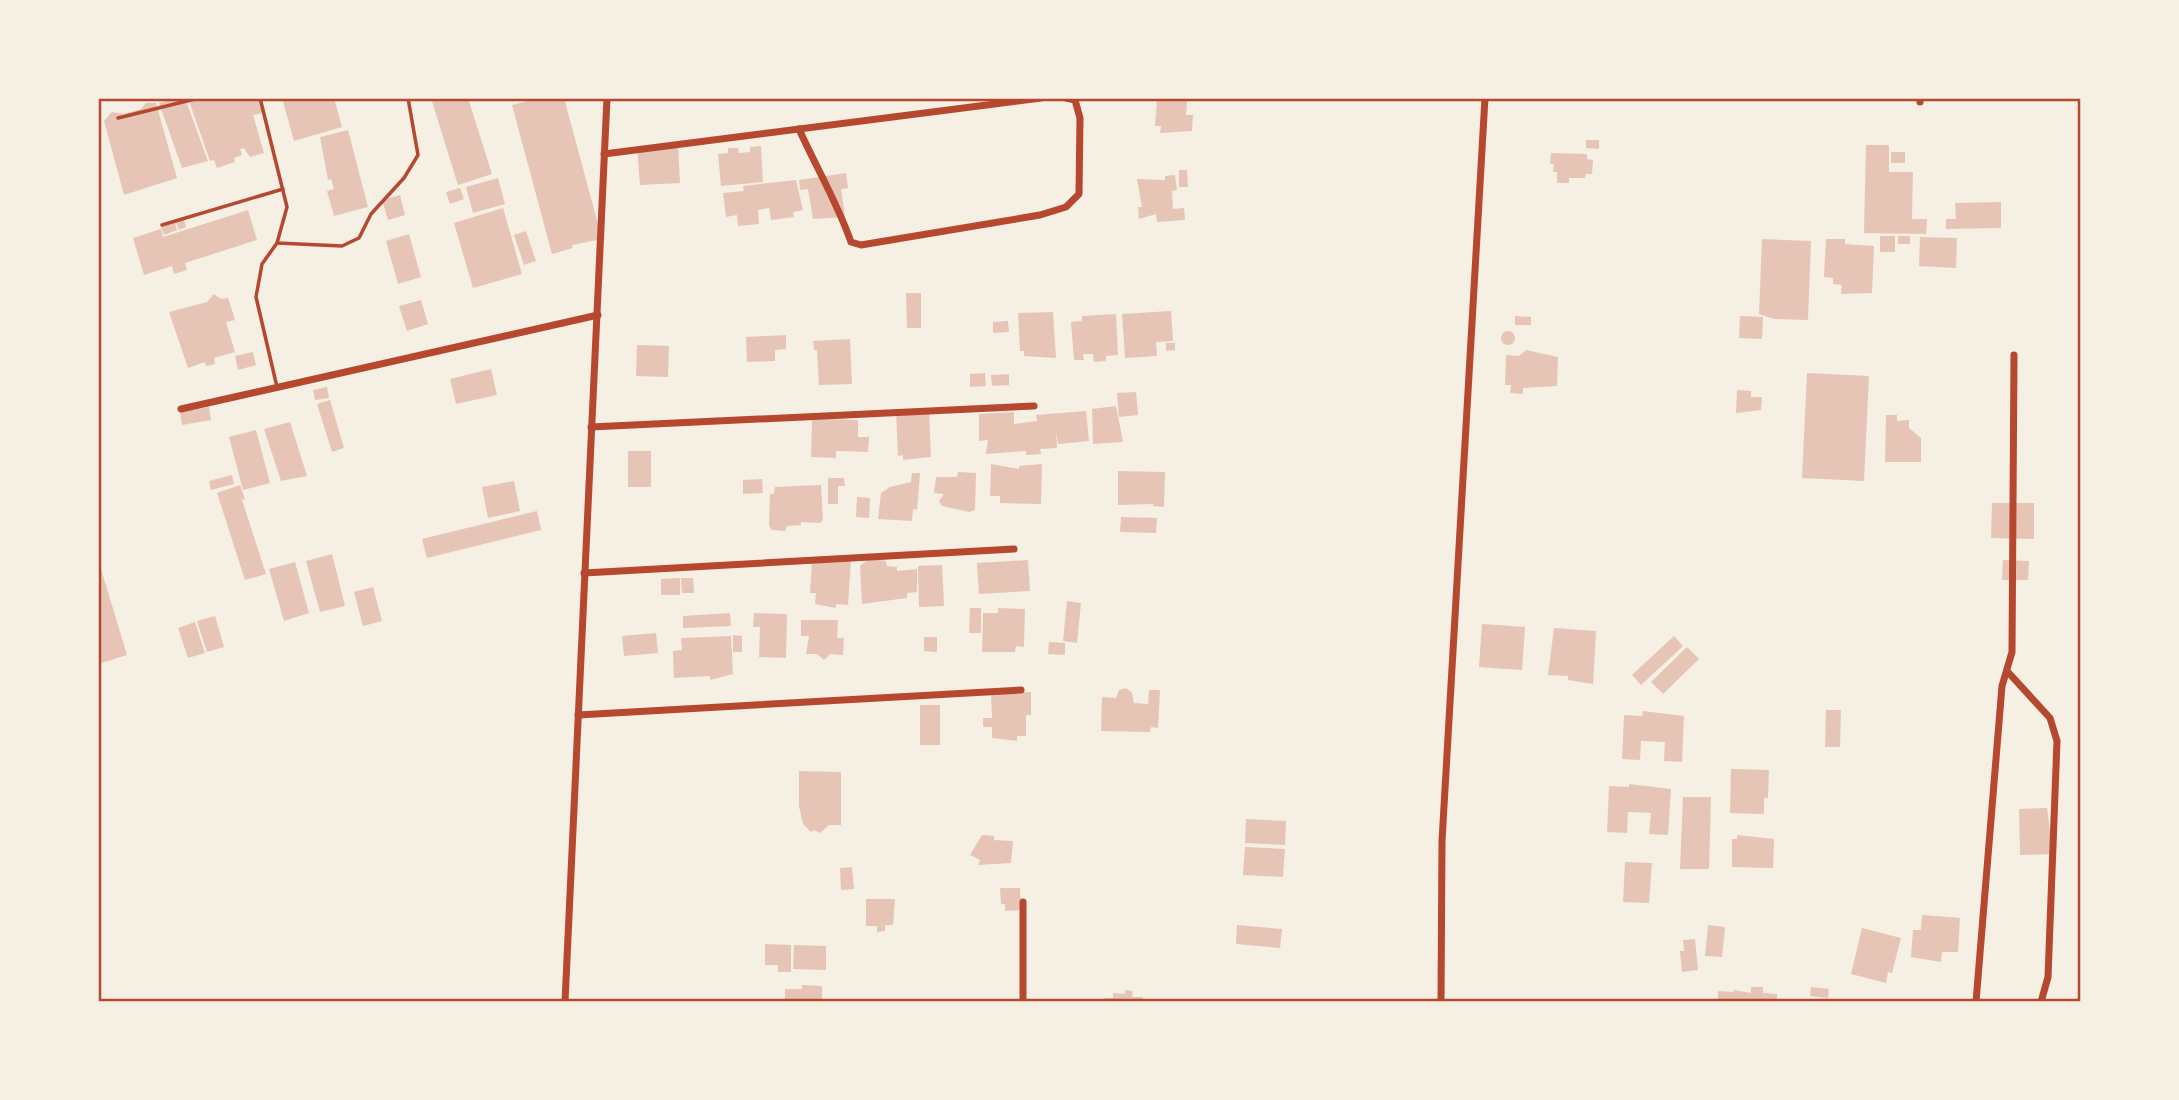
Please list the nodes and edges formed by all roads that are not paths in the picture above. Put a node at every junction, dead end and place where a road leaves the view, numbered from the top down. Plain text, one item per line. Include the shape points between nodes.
1 (199, 98) edge
2 (260, 98) edge
3 (408, 98) edge
4 (607, 98) edge
5 (1041, 98) edge
6 (1066, 98) edge
7 (1485, 98) edge
8 (118, 118) dead end
9 (799, 129) junction
10 (604, 154) junction
11 (283, 190) junction
12 (162, 225) dead end
13 (277, 243) junction
14 (598, 315) junction
15 (2014, 355) dead end
16 (277, 387) junction
17 (1034, 405) dead end
18 (181, 409) dead end
19 (591, 427) junction
20 (1014, 549) dead end
21 (584, 573) junction
22 (2007, 671) junction
23 (1021, 690) dead end
24 (578, 715) junction
25 (1023, 902) dead end
26 (565, 1002) edge
27 (1023, 1002) edge
28 (1441, 1002) edge
29 (1976, 1002) edge
30 (2042, 1002) edge

1 - 8 lane
2 - 11 lane
3 - 13 lane via 418,155 371,214 359,238 342,246
4 - 10 street
5 - 9 street
6 - 9 street via 1075,100 1080,118 1079,194 1066,207 861,245 851,242 836,200
7 - 28 street via 1442,841
9 - 10 street
10 - 14 street
11 - 12 lane
11 - 13 lane via 287,207
13 - 16 lane via 262,264 256,297
14 - 16 street
14 - 19 street
15 - 22 street via 2011,652
16 - 18 street
17 - 19 street
19 - 21 street
20 - 21 street
21 - 24 street
22 - 29 street via 2002,686
22 - 30 street via 2050,718 2057,741 2048,977
23 - 24 street
24 - 26 street
25 - 27 street

